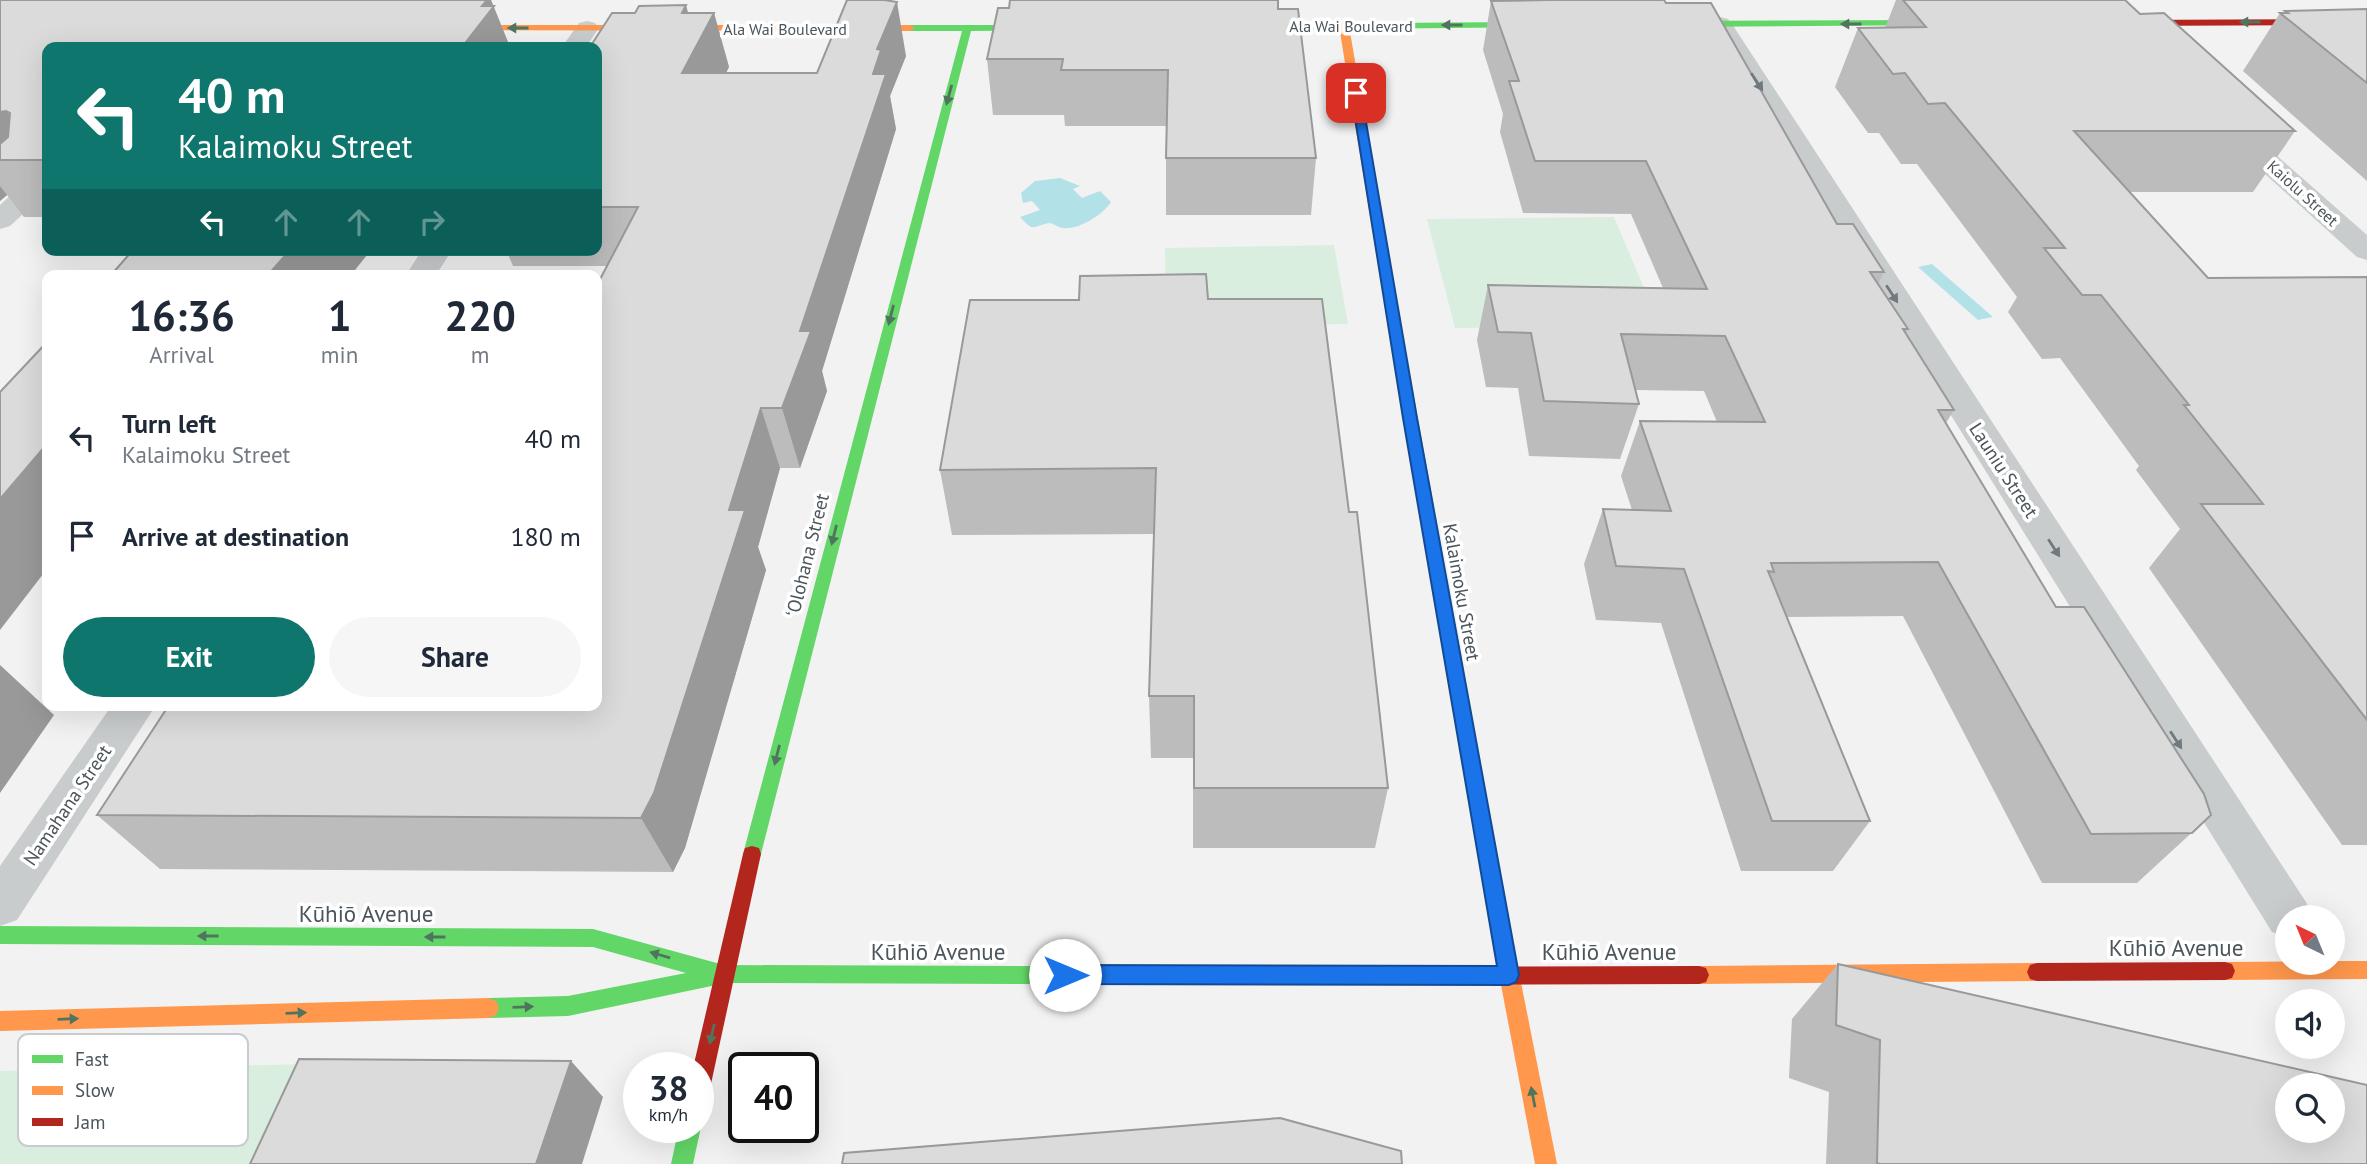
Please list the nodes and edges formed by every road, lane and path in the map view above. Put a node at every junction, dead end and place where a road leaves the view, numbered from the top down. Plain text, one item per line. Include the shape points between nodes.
1 (2367, 22) edge
2 (1951, 23) edge
3 (2106, 23) joint
4 (1650, 24) edge
5 (1720, 24) junction
6 (1553, 25) edge
7 (1344, 26) junction
8 (1236, 27) edge
9 (433, 28) edge
10 (1061, 28) edge
11 (967, 29) junction
12 (580, 38) edge
13 (2144, 50) edge
14 (2215, 114) edge
15 (42, 182) edge
16 (0, 220) edge
17 (2367, 251) edge
18 (131, 711) edge
19 (0, 905) edge
20 (2281, 905) edge
21 (0, 935) edge
22 (2275, 969) edge
23 (726, 974) junction
24 (1509, 975) junction
25 (0, 1021) edge
26 (708, 1052) edge
27 (686, 1143) edge
28 (681, 1164) edge
29 (1546, 1164) edge

1 -> 3 street
2 -> 5 street
3 - 13 street
4 - 5 street
5 -> 20 street, Launiu Street
6 -> 7 street, Ala Wai Boulevard
7 - 8 street, Ala Wai Boulevard
7 - 24 street, Kalaimoku Street
12 -> 9 street, Ala Wai Boulevard
10 - 11 street, Ala Wai Boulevard
11 - 12 street, Ala Wai Boulevard
11 -> 23 street, ʻOlohana Street via 745,880
14 - 17 street, Kaiolu Street
15 - 16 street
18 - 19 street, Namahana Street
23 -> 21 street, Kūhiō Avenue via 593,938
22 - 24 street, Kūhiō Avenue
23 - 24 street, Kūhiō Avenue
25 -> 23 street, Kūhiō Avenue via 568,1006
23 -> 26 street, ʻOlohana Street
29 -> 24 street, Kalaimoku Street
27 - 28 street

